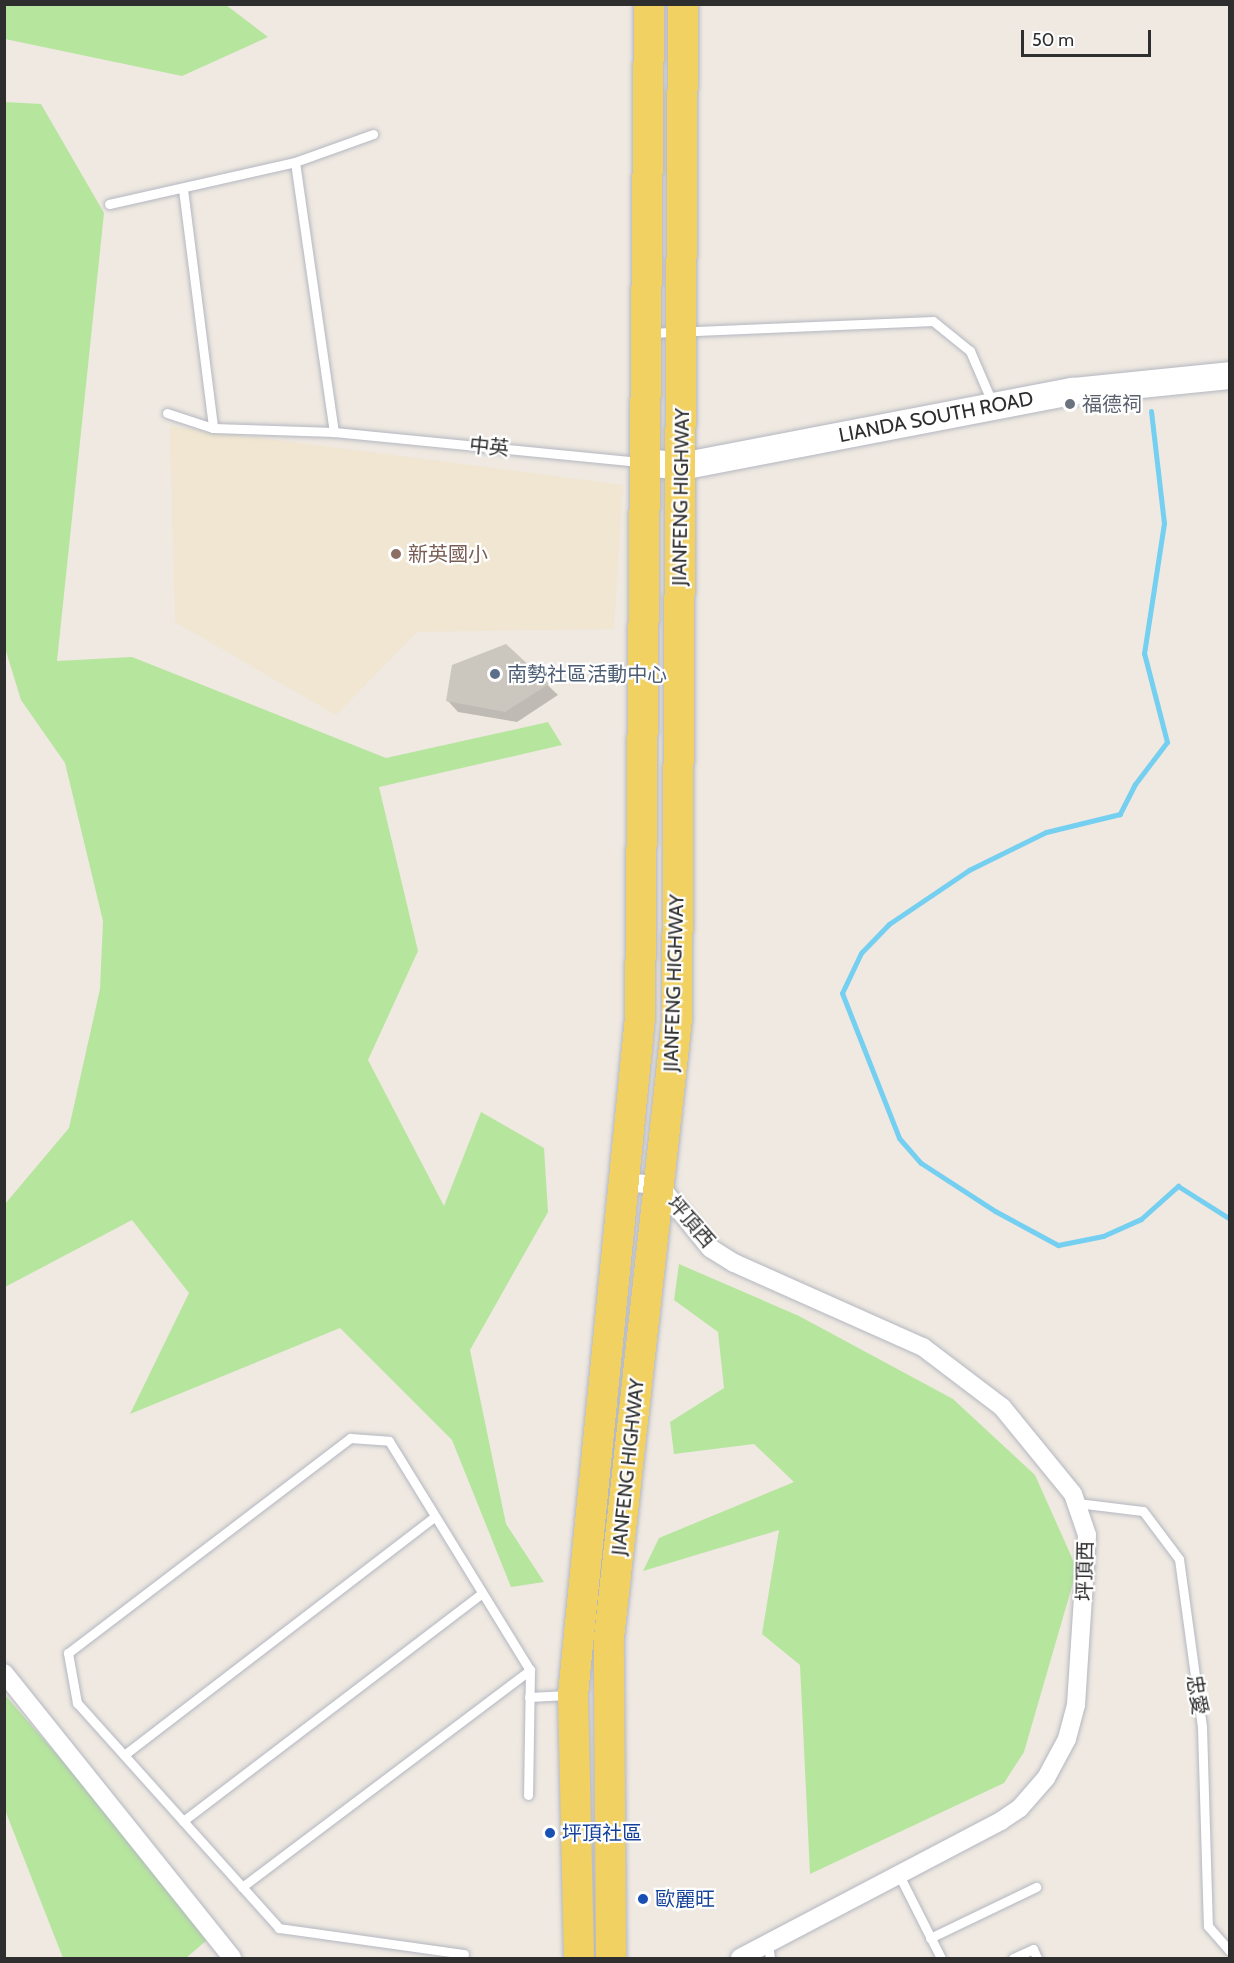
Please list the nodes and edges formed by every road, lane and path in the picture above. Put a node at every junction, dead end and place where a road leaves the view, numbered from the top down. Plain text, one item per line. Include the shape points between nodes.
1 (648, 4) edge
2 (683, 4) edge
3 (373, 134) dead end
4 (295, 162) junction
5 (183, 189) junction
6 (109, 204) dead end
7 (682, 330) junction
8 (646, 334) junction
9 (1230, 375) edge
10 (993, 406) junction
11 (167, 413) dead end
12 (213, 428) junction
13 (334, 432) junction
14 (645, 462) junction
15 (681, 466) junction
16 (662, 617) junction
17 (623, 1182) junction
18 (659, 1185) junction
19 (1077, 1503) junction
20 (432, 1519) junction
21 (481, 1594) junction
22 (530, 1670) junction
23 (4, 1673) edge
24 (573, 1695) junction
25 (529, 1697) junction
26 (124, 1755) junction
27 (528, 1796) dead end
28 (183, 1821) junction
29 (899, 1875) junction
30 (242, 1887) junction
31 (1036, 1887) dead end
32 (930, 1938) junction
33 (769, 1951) edge
34 (1230, 1951) edge
35 (464, 1954) dead end
36 (232, 1959) edge
37 (579, 1959) edge
38 (611, 1959) edge
39 (740, 1959) edge
40 (941, 1959) edge
41 (1013, 1959) edge
42 (1037, 1959) edge

1 - 8 main road, JIANFENG HIGHWAY
2 - 7 main road, JIANFENG HIGHWAY
3 - 4 lane
4 - 5 lane
4 - 13 lane
5 - 6 lane
5 - 12 lane
7 - 8 lane
7 - 10 lane via 933,321 970,351
7 - 15 main road, JIANFENG HIGHWAY
8 - 14 main road, JIANFENG HIGHWAY
9 - 10 street, LIANDA SOUTH ROAD via 1072,391
10 - 15 street, LIANDA SOUTH ROAD
11 - 12 lane, 中英
12 - 13 lane, 中英
13 - 14 lane, 中英
14 - 15 street, LIANDA SOUTH ROAD
14 - 16 main road, JIANFENG HIGHWAY
15 - 16 main road, JIANFENG HIGHWAY
16 - 17 main road, JIANFENG HIGHWAY via 640,1018
16 - 18 main road, JIANFENG HIGHWAY via 677,1019
17 - 18 street, 坪頂西
17 - 24 main road, JIANFENG HIGHWAY
18 - 19 street, 坪頂西 via 710,1248 734,1263 923,1347 941,1360 1002,1407
18 - 38 main road, JIANFENG HIGHWAY via 609,1638
19 - 29 street, 坪頂西 via 1087,1535 1087,1575 1067,1739 1020,1808
19 - 34 lane, 忠愛 via 1143,1511 1179,1558 1202,1727 1208,1926
20 - 21 lane
20 - 26 lane
20 - 26 lane via 389,1441 350,1438 68,1653 77,1703
21 - 22 lane
21 - 28 lane
22 - 25 lane
22 - 30 lane
23 - 36 street
24 - 25 lane
24 - 37 main road, JIANFENG HIGHWAY
25 - 27 lane
26 - 28 lane
28 - 30 lane
29 - 32 lane
29 - 33 street, 坪頂西
30 - 35 lane via 279,1928
31 - 32 lane
32 - 40 lane
33 - 39 street, 坪頂西
41 - 42 lane via 1033,1949

